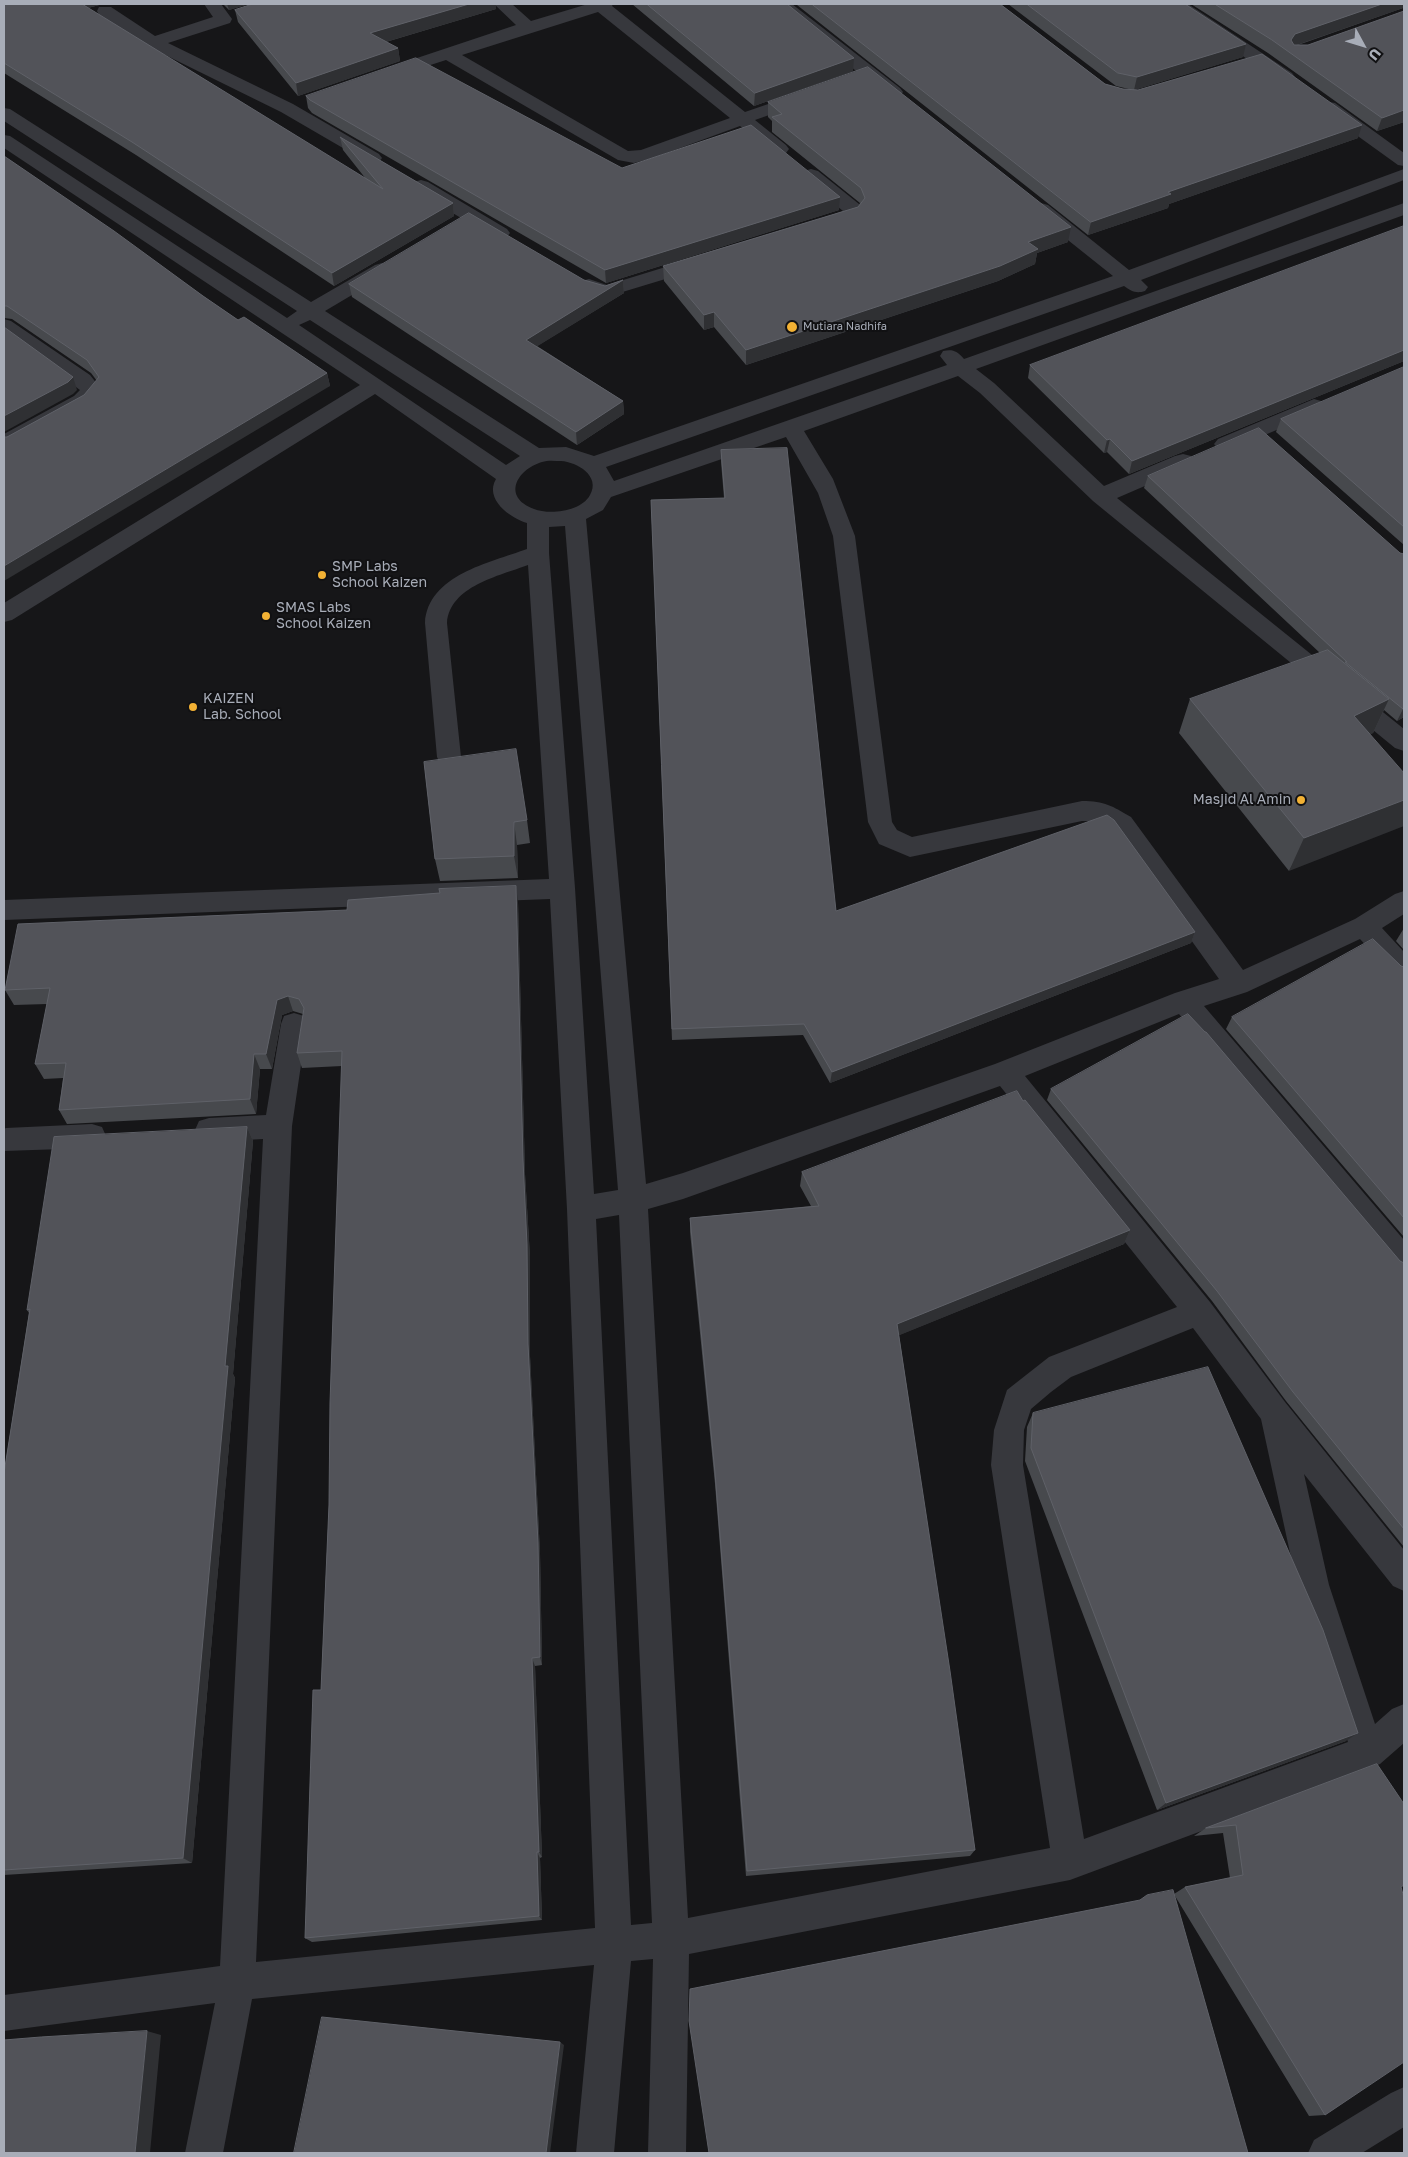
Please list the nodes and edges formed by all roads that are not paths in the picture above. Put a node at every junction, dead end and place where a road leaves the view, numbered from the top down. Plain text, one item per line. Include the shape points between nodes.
1 (212, 4) edge
2 (502, 4) edge
3 (603, 4) edge
4 (782, 4) edge
5 (1177, 4) edge
6 (104, 11) dead end
7 (242, 13) edge
8 (224, 19) junction
9 (528, 26) junction
10 (153, 42) junction
11 (446, 53) junction
12 (1261, 59) junction
13 (1243, 64) edge
14 (870, 73) junction
15 (371, 79) edge
16 (852, 80) edge
17 (1300, 87) edge
18 (815, 93) edge
19 (1316, 98) edge
20 (306, 102) edge
21 (908, 104) edge
22 (287, 108) junction
23 (4, 114) edge
24 (742, 118) junction
25 (4, 140) edge
26 (1404, 160) edge
27 (387, 167) edge
28 (404, 177) edge
29 (1399, 181) edge
30 (1031, 201) edge
31 (1404, 209) edge
32 (471, 216) junction
33 (454, 226) edge
34 (803, 230) edge
35 (512, 240) edge
36 (717, 257) edge
37 (395, 261) edge
38 (577, 277) edge
39 (1127, 278) junction
40 (1153, 299) junction
41 (310, 311) junction
42 (4, 325) edge
43 (285, 326) junction
44 (939, 343) junction
45 (960, 367) junction
46 (375, 385) junction
47 (1331, 399) edge
48 (791, 428) junction
49 (4, 443) edge
50 (535, 456) junction
51 (593, 464) junction
52 (507, 476) junction
53 (604, 492) junction
54 (1101, 496) junction
55 (575, 517) junction
56 (538, 520) junction
57 (538, 553) junction
58 (4, 614) edge
59 (1404, 742) edge
60 (449, 757) edge
61 (562, 888) junction
62 (1404, 901) edge
63 (4, 910) edge
64 (1364, 926) junction
65 (1404, 969) edge
66 (1238, 984) junction
67 (1184, 1002) junction
68 (294, 1024) dead end
69 (1005, 1072) junction
70 (278, 1126) junction
71 (181, 1131) edge
72 (113, 1134) edge
73 (4, 1142) edge
74 (633, 1200) junction
75 (580, 1209) junction
76 (1404, 1261) edge
77 (1199, 1312) junction
78 (1274, 1412) junction
79 (1404, 1575) edge
80 (1404, 1721) edge
81 (1368, 1752) junction
82 (1070, 1862) junction
83 (671, 1939) junction
84 (614, 1945) junction
85 (236, 1982) junction
86 (4, 2013) edge
87 (1404, 2106) edge
88 (204, 2153) edge
89 (595, 2153) edge
90 (667, 2153) edge
91 (1327, 2153) edge

1 - 8 street
2 - 9 street
3 - 9 street
3 - 24 street
4 - 14 street
5 - 12 street
6 - 10 street
7 - 8 street
8 - 10 street
9 - 11 street
10 - 22 street
11 - 15 street
11 - 24 street via 624,156 647,154
12 - 13 street
12 - 17 street
14 - 16 street
14 - 21 street
18 - 24 street
19 - 26 street
20 - 22 street
22 - 27 street
23 - 41 street
24 - 34 street via 852,208 849,216
25 - 43 street
28 - 32 street
29 - 39 street
30 - 39 street
31 - 40 street
32 - 33 street
32 - 35 street
36 - 38 street via 606,291
37 - 41 street
39 - 40 street
39 - 44 street
40 - 45 street
41 - 43 street
41 - 50 street
42 - 49 street via 83,380 92,390 81,401
43 - 46 street
44 - 45 street
44 - 51 street
45 - 48 street
45 - 54 street via 987,388
46 - 52 street
46 - 58 street
47 - 54 street via 1265,436 1201,454
48 - 53 street
48 - 66 street via 811,457 838,512 844,536 880,822 888,838 910,847 1082,811 1101,811 1122,824
50 - 51 street via 556,453 576,456
50 - 52 street via 518,464
51 - 53 street via 603,477
52 - 56 street via 503,489 507,503 520,513
53 - 55 street via 594,507
54 - 59 street
55 - 56 street
55 - 74 street
56 - 57 street
57 - 60 street via 471,578 455,588 437,610
57 - 61 street
61 - 63 street
61 - 75 street
62 - 64 street
64 - 65 street
64 - 66 street
66 - 67 street
67 - 69 street
67 - 76 street
68 - 70 street
69 - 74 street via 683,1186
69 - 77 street
70 - 71 street
70 - 85 street
72 - 73 street
74 - 75 street
74 - 83 street
75 - 84 street
77 - 78 street
77 - 82 street via 1060,1367 1018,1400 1009,1430 1007,1465
78 - 79 street
78 - 81 street via 1313,1585
80 - 81 street
81 - 82 street
82 - 83 street
83 - 84 street
83 - 90 street
84 - 85 street
84 - 89 street
85 - 86 street
85 - 88 street
87 - 91 street

